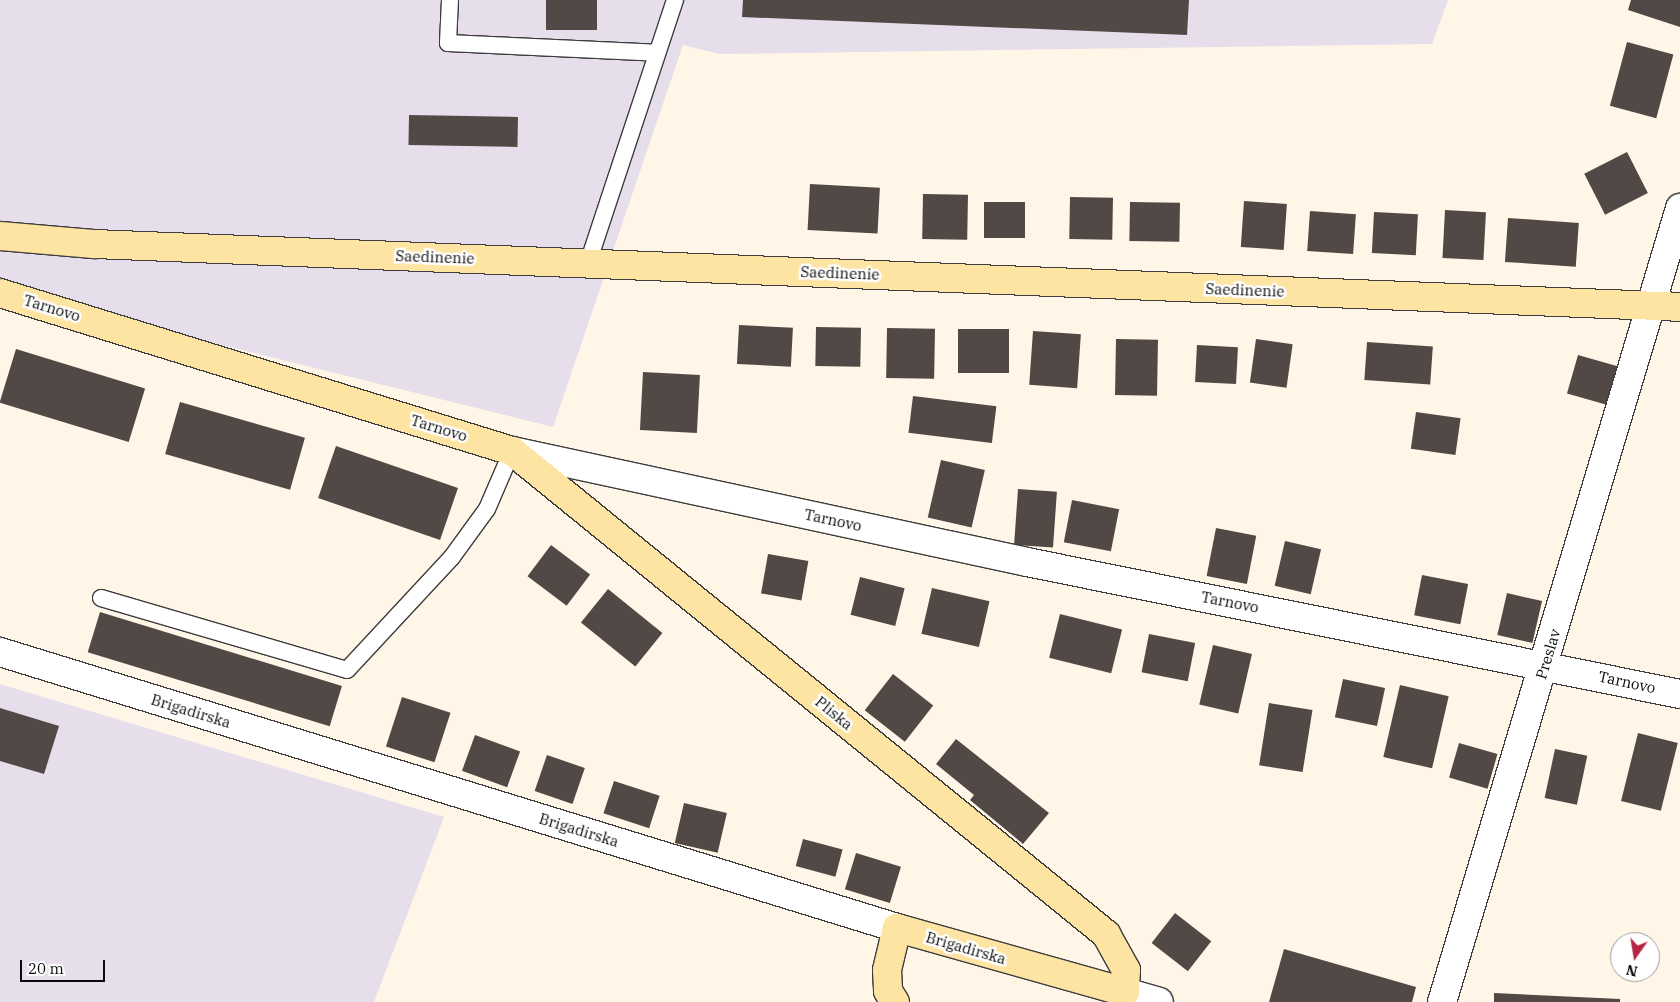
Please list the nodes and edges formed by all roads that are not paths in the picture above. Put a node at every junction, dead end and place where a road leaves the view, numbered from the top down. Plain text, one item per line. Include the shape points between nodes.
1 (450, 0) edge
2 (675, 0) edge
3 (657, 53) junction
4 (1680, 208) edge
5 (0, 236) edge
6 (588, 263) junction
7 (0, 293) edge
8 (1650, 305) junction
9 (1680, 307) edge
10 (512, 451) junction
11 (101, 598) dead end
12 (0, 652) edge
13 (1545, 664) junction
14 (1680, 694) edge
15 (897, 928) junction
16 (1125, 992) junction
17 (895, 1002) edge
18 (1159, 1002) edge
19 (1442, 1002) edge

1 - 3 lane via 448,43
2 - 3 lane
3 - 6 lane
4 - 8 street, Preslav
5 - 6 street, Saedinenie via 94,244
6 - 8 street, Saedinenie
7 - 10 street, Tarnovo
8 - 9 street, Saedinenie
8 - 13 street, Preslav
10 - 11 lane via 487,510 452,556 347,670
10 - 13 street, Tarnovo via 1027,562
10 - 16 street, Pliska via 1106,934 1120,952
12 - 15 street, Brigadirska
13 - 14 street, Tarnovo
13 - 19 street, Preslav
15 - 16 street, Brigadirska
15 - 17 street via 887,970 888,991
16 - 18 street, Brigadirska

